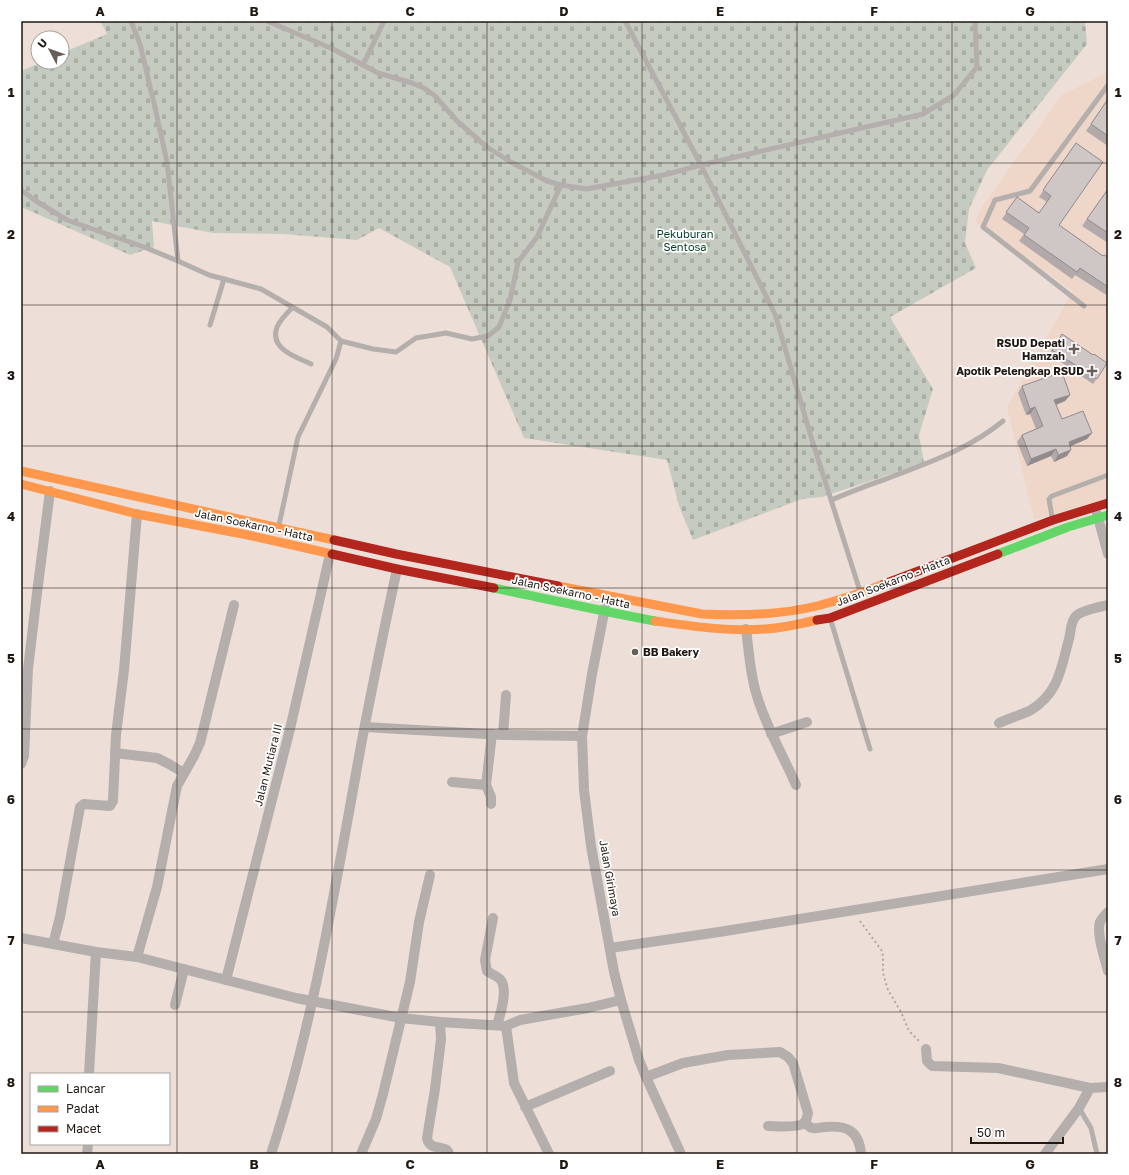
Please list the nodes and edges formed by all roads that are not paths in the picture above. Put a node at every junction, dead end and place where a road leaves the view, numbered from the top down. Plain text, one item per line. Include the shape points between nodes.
1 (131, 21) edge
2 (267, 21) edge
3 (384, 21) edge
4 (625, 21) edge
5 (975, 21) edge
6 (363, 65) junction
7 (1108, 85) edge
8 (701, 165) junction
9 (561, 185) junction
10 (21, 190) edge
11 (178, 261) junction
12 (224, 279) junction
13 (1084, 306) dead end
14 (292, 308) junction
15 (210, 325) dead end
16 (341, 341) junction
17 (311, 364) dead end
18 (1003, 421) dead end
19 (21, 471) edge
20 (1108, 475) edge
21 (21, 484) edge
22 (50, 491) junction
23 (831, 500) junction
24 (1108, 502) edge
25 (1096, 506) junction
26 (137, 514) junction
27 (1108, 515) edge
28 (1098, 518) junction
29 (1053, 520) junction
30 (278, 528) junction
31 (1058, 531) junction
32 (330, 554) junction
33 (1108, 554) edge
34 (397, 569) junction
35 (861, 593) junction
36 (608, 597) junction
37 (234, 605) dead end
38 (1108, 605) edge
39 (604, 612) junction
40 (830, 618) junction
41 (746, 629) junction
42 (506, 695) dead end
43 (807, 722) dead end
44 (999, 723) dead end
45 (364, 727) junction
46 (492, 734) junction
47 (771, 734) junction
48 (503, 735) junction
49 (582, 736) junction
50 (870, 748) dead end
51 (116, 753) junction
52 (21, 764) edge
53 (184, 773) junction
54 (452, 782) dead end
55 (486, 785) junction
56 (796, 785) dead end
57 (491, 804) dead end
58 (1108, 870) edge
59 (430, 875) dead end
60 (1108, 912) edge
61 (493, 918) dead end
62 (21, 938) edge
63 (53, 944) junction
64 (610, 948) junction
65 (96, 952) junction
66 (137, 957) junction
67 (184, 969) junction
68 (1108, 970) edge
69 (226, 980) junction
70 (621, 1000) junction
71 (312, 1001) junction
72 (175, 1005) dead end
73 (401, 1018) junction
74 (440, 1022) junction
75 (501, 1025) junction
76 (926, 1049) road end
77 (610, 1071) dead end
78 (90, 1073) edge
79 (646, 1077) junction
80 (1108, 1087) edge
81 (1090, 1088) junction
82 (525, 1107) junction
83 (1079, 1108) junction
84 (804, 1123) junction
85 (768, 1126) dead end
86 (271, 1154) edge
87 (361, 1154) edge
88 (449, 1154) edge
89 (549, 1154) edge
90 (681, 1154) edge
91 (861, 1154) edge
92 (1045, 1154) edge
93 (1097, 1154) edge

1 - 11 lane via 140,44 167,162
2 - 6 lane via 333,49
3 - 6 lane
4 - 8 lane
5 - 8 lane via 977,67 954,95 923,114
6 - 9 lane via 378,73 424,88 487,147 547,181
7 - 13 lane via 1030,191 995,200 983,227
8 - 9 lane via 664,175 586,189
8 - 23 lane via 775,314
9 - 16 lane via 537,237 518,262 499,327 488,336 472,339 446,333 416,338 396,352
10 - 11 lane via 67,220
11 - 12 lane
12 - 14 lane via 261,289
12 - 15 lane
14 - 16 lane via 327,328
14 - 17 lane via 277,328 276,339 285,352
16 - 30 lane via 336,359 298,437
18 - 23 lane via 970,444 938,460
19 - 30 highway, Jalan Soekarno - Hatta
20 - 29 lane via 1052,496 1049,499
21 - 22 highway, Jalan Soekarno - Hatta
22 - 26 highway, Jalan Soekarno - Hatta
22 - 52 street via 28,669 24,756
23 - 35 lane
24 - 25 highway, Jalan Soekarno - Hatta
25 - 28 street
25 - 29 highway, Jalan Soekarno - Hatta
26 - 32 highway, Jalan Soekarno - Hatta
26 - 51 street
27 - 28 highway, Jalan Soekarno - Hatta
28 - 31 highway, Jalan Soekarno - Hatta
28 - 33 street
29 - 31 lane
29 - 35 highway, Jalan Soekarno - Hatta
30 - 36 highway, Jalan Soekarno - Hatta
31 - 40 highway, Jalan Soekarno - Hatta
32 - 34 highway, Jalan Soekarno - Hatta
32 - 69 street, Jalan Mutiara III via 290,729
34 - 39 highway, Jalan Soekarno - Hatta
34 - 45 street
35 - 36 highway, Jalan Soekarno - Hatta via 817,606 776,613 724,615 702,614
36 - 39 street, Jalan Girimaya
37 - 53 street via 200,743
38 - 44 street via 1080,613 1074,618 1058,681 1051,692 1031,710
39 - 41 highway, Jalan Soekarno - Hatta via 690,626
39 - 49 street, Jalan Girimaya
40 - 41 highway, Jalan Soekarno - Hatta via 765,629
40 - 50 lane
41 - 47 street via 756,694
42 - 48 street
43 - 47 street
45 - 46 street
45 - 71 street
46 - 48 street
46 - 55 street
47 - 56 street
48 - 49 street
49 - 64 street, Jalan Girimaya via 584,790 591,846
51 - 53 street via 157,758
51 - 63 street via 112,804 84,804 79,808
53 - 66 street via 177,786 157,887
54 - 55 street
55 - 57 street
58 - 64 street
59 - 73 street
60 - 68 street via 1100,922 1099,934
61 - 75 street via 485,960 487,971 498,977 503,984
62 - 63 street
63 - 65 street
64 - 70 street, Jalan Girimaya
65 - 66 street
65 - 78 street
66 - 67 street
67 - 69 street
67 - 72 street
69 - 71 street
70 - 75 street
70 - 79 street, Jalan Girimaya
71 - 73 street
71 - 86 street
73 - 74 street
73 - 87 street via 376,1119
74 - 75 street
74 - 88 street via 441,1039 436,1089 427,1138 431,1145 446,1149
75 - 82 street via 514,1083
76 - 81 street via 927,1061 931,1066 998,1068
77 - 82 street
79 - 84 street via 683,1063 728,1055 780,1052 793,1063 808,1113
79 - 90 street, Jalan Girimaya
80 - 81 street
81 - 83 street
82 - 89 street
83 - 92 street
83 - 93 lane via 1091,1128
84 - 85 street
84 - 91 street via 815,1128 836,1126 849,1129 859,1142

